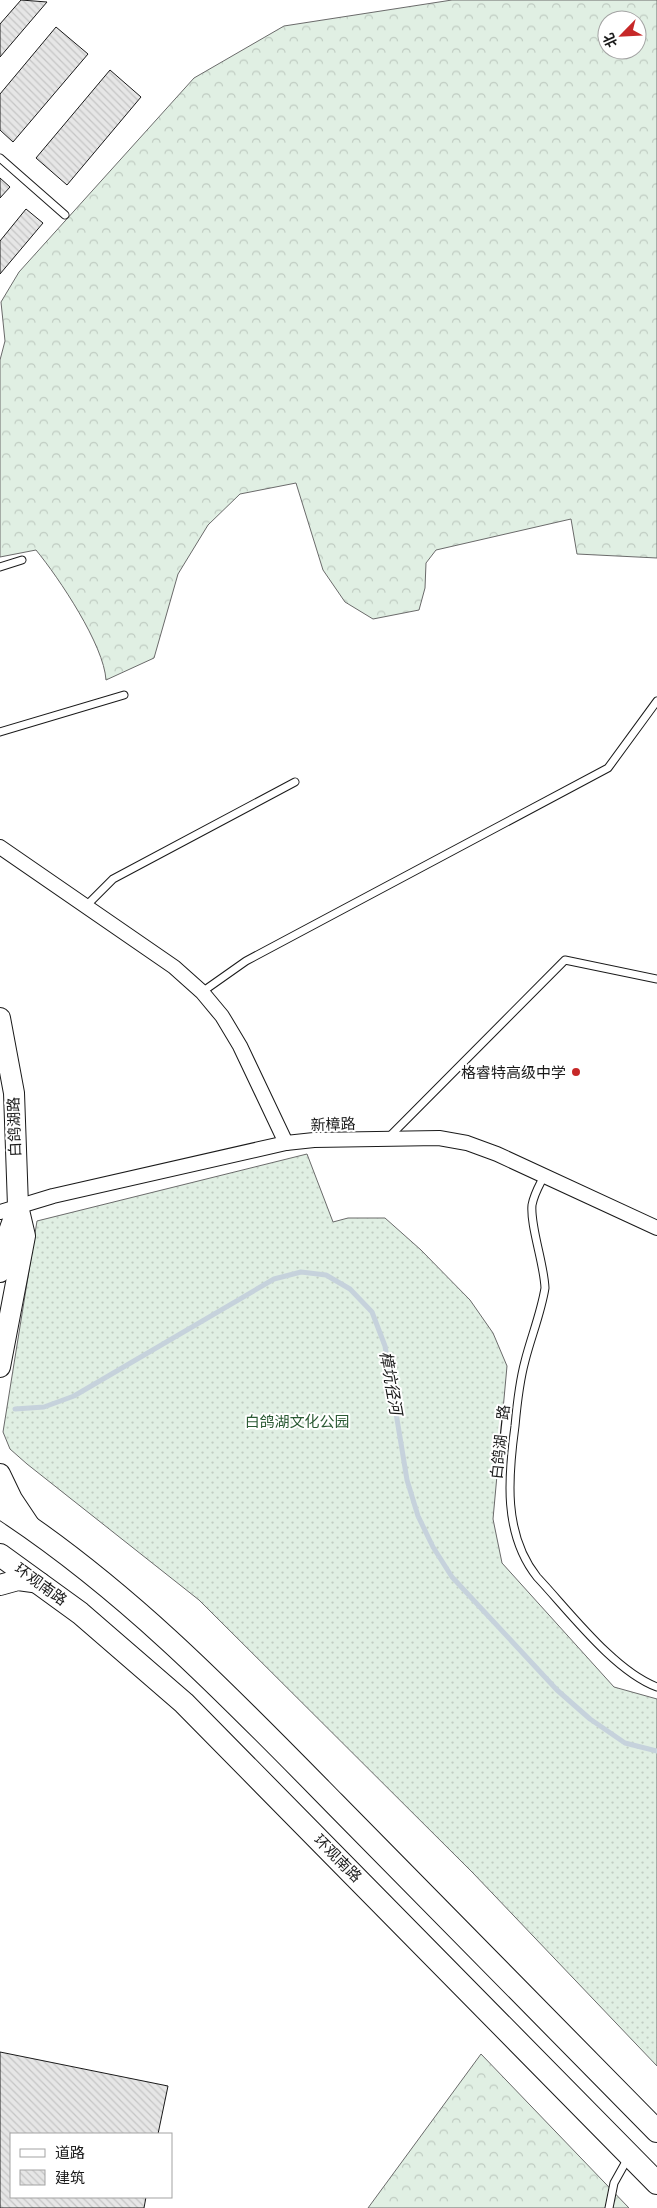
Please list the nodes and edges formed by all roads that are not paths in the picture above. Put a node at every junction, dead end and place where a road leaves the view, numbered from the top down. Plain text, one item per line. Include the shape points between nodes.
1 (0, 158) edge
2 (65, 215) dead end
3 (22, 560) dead end
4 (0, 567) edge
5 (124, 694) dead end
6 (657, 700) edge
7 (0, 732) edge
8 (295, 782) dead end
9 (0, 847) edge
10 (86, 906) junction
11 (657, 979) edge
12 (202, 992) junction
13 (0, 1018) edge
14 (388, 1139) junction
15 (286, 1143) junction
16 (544, 1176) junction
17 (9, 1209) edge
18 (657, 1228) edge
19 (0, 1272) edge
20 (0, 1367) edge
21 (0, 1474) edge
22 (0, 1507) edge
23 (32, 1528) junction
24 (0, 1555) edge
25 (40, 1582) junction
26 (0, 1585) edge
27 (657, 1687) edge
28 (657, 2131) edge
29 (630, 2156) junction
30 (657, 2183) edge
31 (609, 2208) edge

1 - 2 lane
3 - 4 lane
5 - 7 lane
6 - 12 lane via 608,768 246,961
8 - 10 lane via 113,879
9 - 10 street
10 - 12 street via 174,967
11 - 14 lane via 566,960
12 - 15 street via 222,1016 240,1046
13 - 17 street, 白鸽湖路 via 14,1093
14 - 15 street, 新樟路
14 - 16 street, 新樟路 via 439,1138 467,1143
15 - 17 street, 新樟路
16 - 18 street, 新樟路
16 - 27 lane, 白鸽湖一路 via 532,1207 545,1288 519,1387 509,1472 511,1513 520,1549 537,1577 617,1662
17 - 19 street, 白鸽湖路
17 - 20 street, 白鸽湖路 via 25,1236
21 - 23 street
22 - 23 main road
23 - 28 main road via 113,1590 207,1674
24 - 25 main road, 环观南路
25 - 26 street via 18,1580
25 - 29 main road, 环观南路 via 191,1710
29 - 30 main road, 环观南路
29 - 31 lane via 614,2183

